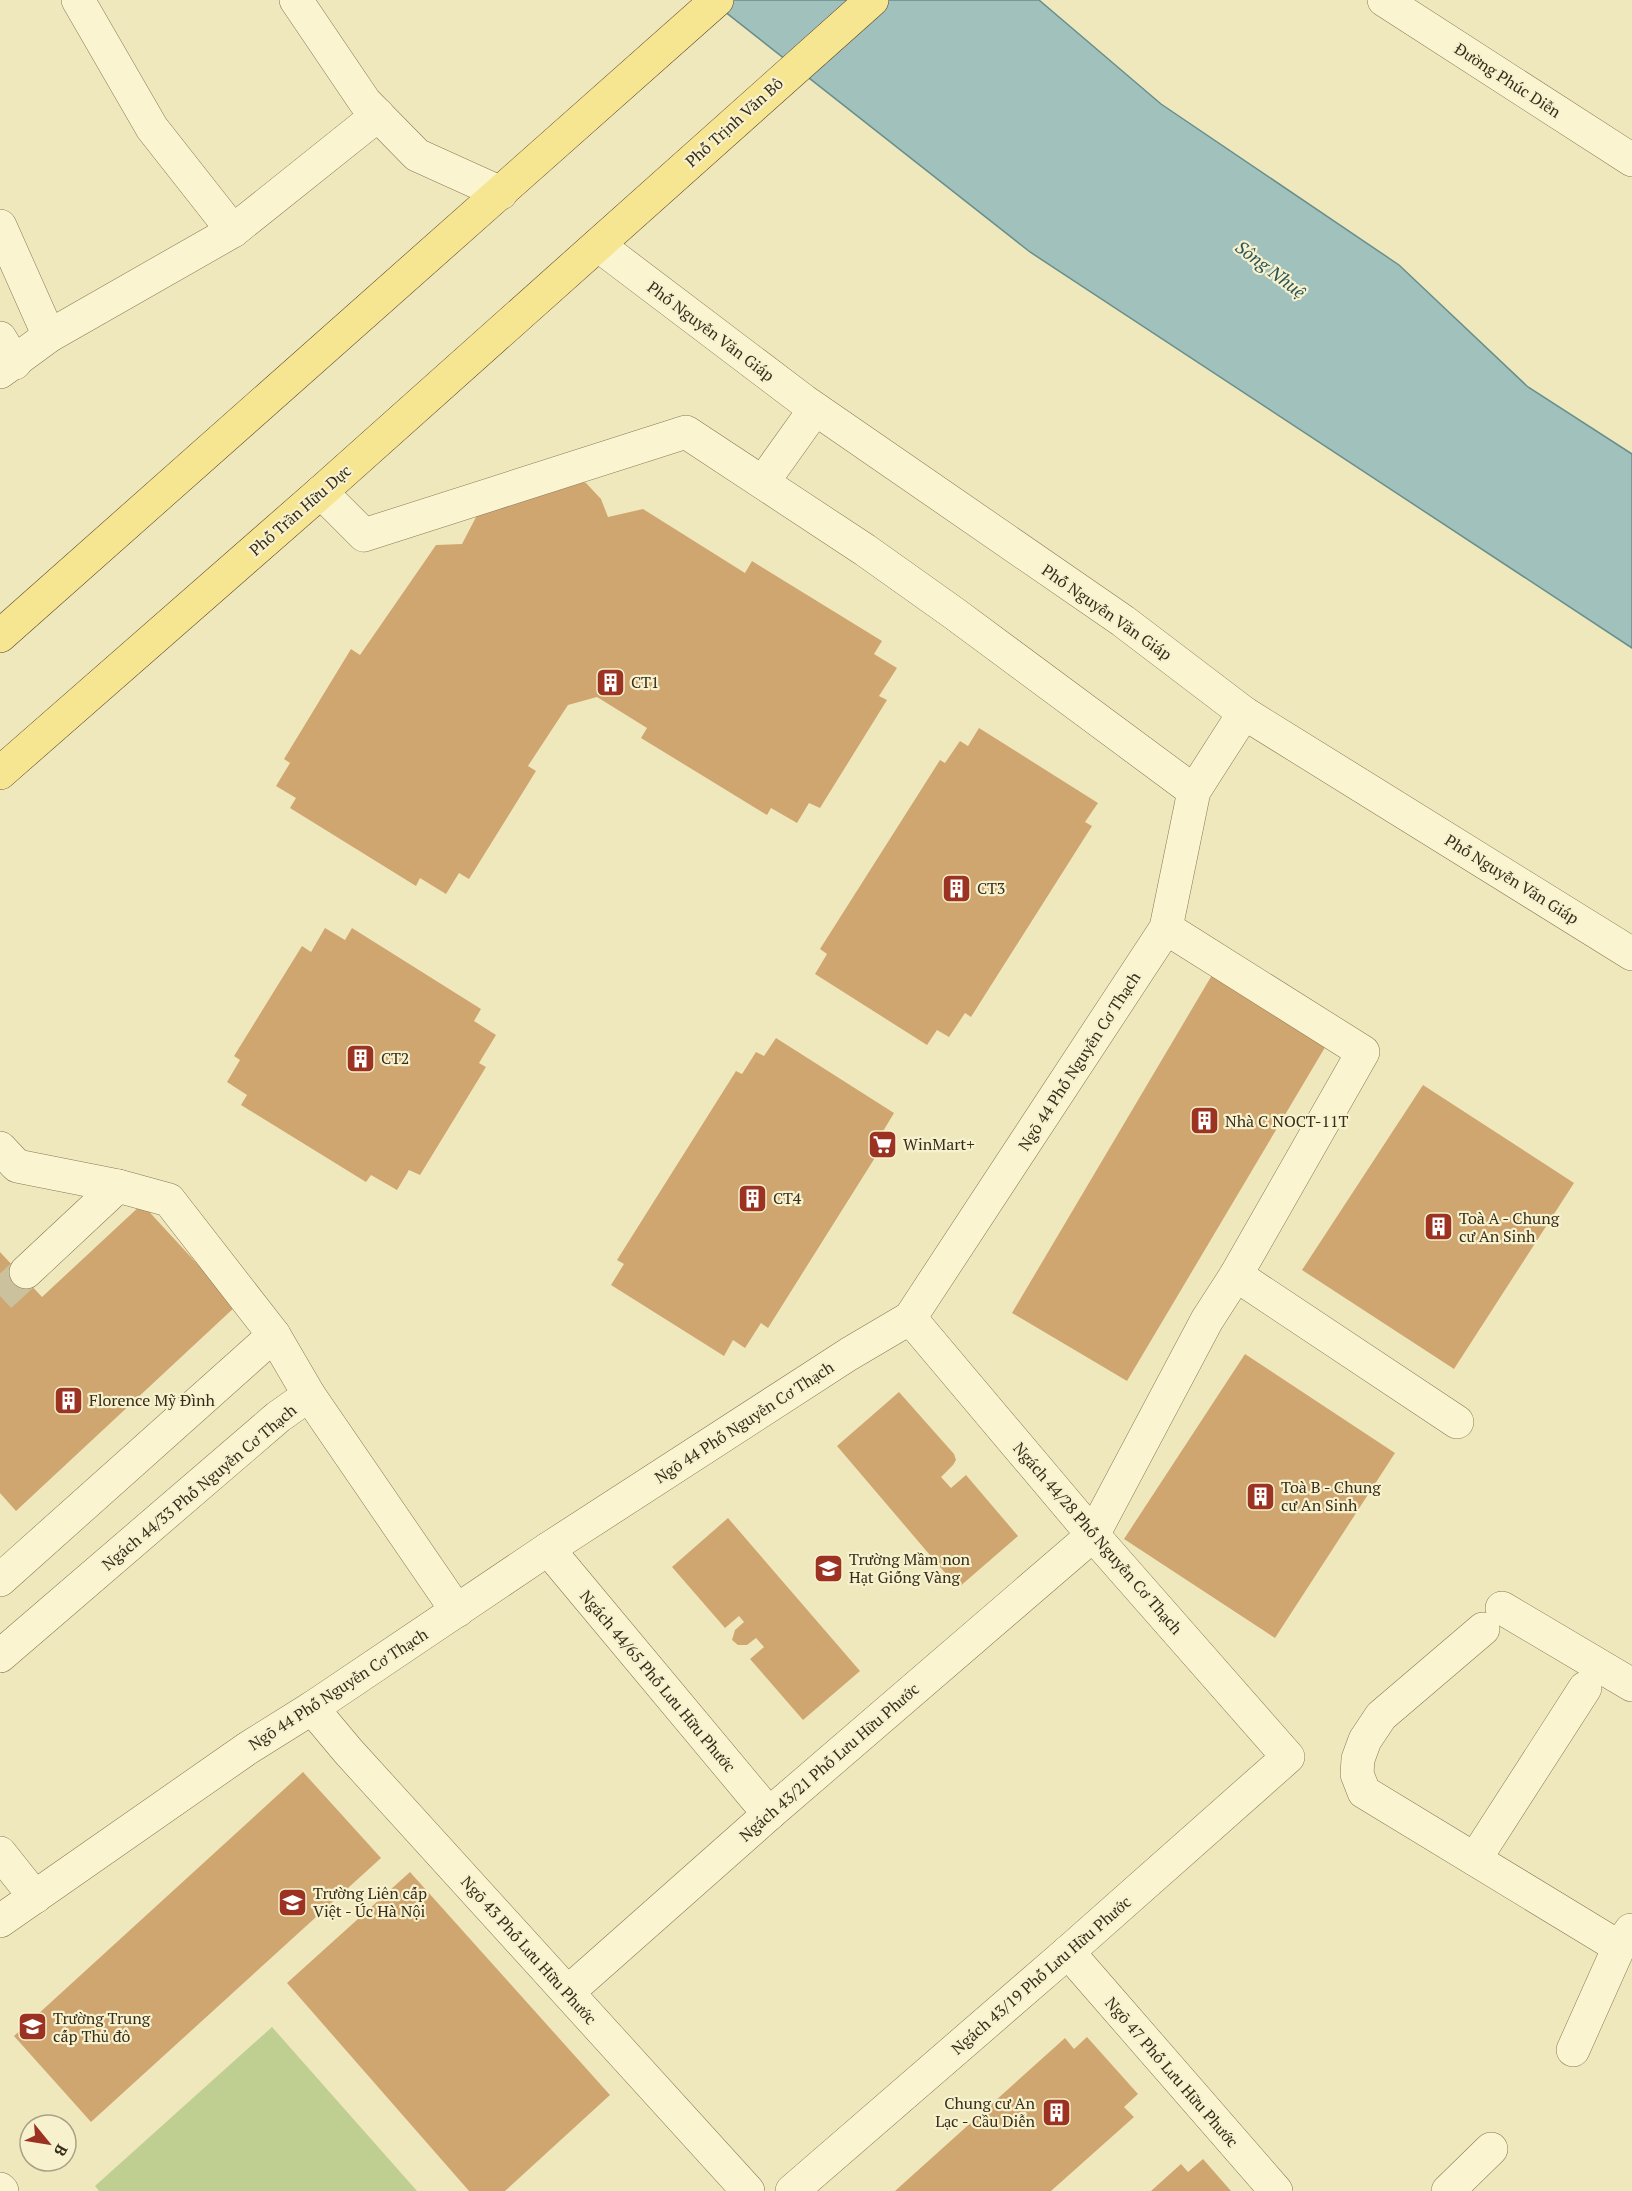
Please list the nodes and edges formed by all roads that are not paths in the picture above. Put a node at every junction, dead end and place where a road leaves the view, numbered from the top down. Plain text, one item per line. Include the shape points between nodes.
1 (78, 0) edge
2 (296, 0) edge
3 (717, 0) edge
4 (872, 0) edge
5 (1384, 0) edge
6 (378, 116) junction
7 (1632, 160) edge
8 (501, 193) junction
9 (0, 225) edge
10 (233, 231) junction
11 (598, 245) junction
12 (49, 336) junction
13 (5, 357) edge
14 (815, 409) junction
15 (763, 482) junction
16 (321, 492) junction
17 (0, 636) edge
18 (1244, 712) junction
19 (0, 773) edge
20 (1194, 791) junction
21 (1166, 928) junction
22 (1632, 954) edge
23 (0, 1148) edge
24 (118, 1186) junction
25 (26, 1272) tunnel mouth
26 (1236, 1275) junction
27 (910, 1318) junction
28 (274, 1335) junction
29 (309, 1395) junction
30 (1457, 1422) dead end
31 (1093, 1535) junction
32 (548, 1549) junction
33 (0, 1580) edge
34 (457, 1611) junction
35 (0, 1656) edge
36 (1632, 1684) edge
37 (1585, 1688) dead end
38 (312, 1708) junction
39 (1288, 1757) joint
40 (769, 1814) junction
41 (0, 1853) edge
42 (1474, 1859) junction
43 (35, 1897) junction
44 (0, 1921) edge
45 (1626, 1938) edge
46 (1068, 1952) junction
47 (567, 1992) junction
48 (1573, 2050) dead end
49 (1491, 2149) dead end
50 (748, 2191) edge
51 (792, 2191) edge
52 (1276, 2191) edge
53 (1448, 2191) edge

1 - 10 street via 152,128
2 - 6 street
3 - 8 main road
4 - 11 main road, Phố Trịnh Văn Bô
5 - 7 street, Đường Phúc Diễn
6 - 8 street via 417,155
6 - 10 street
8 - 17 main road
9 - 12 street
10 - 12 street
11 - 14 street, Phố Nguyễn Văn Giáp
11 - 16 main road, Phố Trần Hữu Dực
12 - 13 street
14 - 15 street
14 - 18 street, Phố Nguyễn Văn Giáp via 1123,621
15 - 16 street via 686,432 364,535
15 - 20 street via 955,614
16 - 19 main road, Phố Trần Hữu Dực
18 - 20 street, Ngõ 44 Phố Nguyễn Cơ Thạch
18 - 22 street, Phố Nguyễn Văn Giáp
20 - 21 street, Ngõ 44 Phố Nguyễn Cơ Thạch
21 - 26 street via 1363,1052
21 - 27 street, Ngõ 44 Phố Nguyễn Cơ Thạch
23 - 24 street via 17,1166
24 - 25 street
24 - 28 street via 169,1200
26 - 30 street
26 - 31 street via 1207,1320
27 - 31 street, Ngách 44/28 Phố Nguyễn Cơ Thạch
27 - 32 street, Ngõ 44 Phố Nguyễn Cơ Thạch
28 - 29 street
28 - 33 street
29 - 34 street, Ngách 44/33 Phố Nguyễn Cơ Thạch
29 - 35 street, Ngách 44/33 Phố Nguyễn Cơ Thạch
31 - 39 street, Ngách 44/28 Phố Nguyễn Cơ Thạch
31 - 40 street, Ngách 43/21 Phố Lưu Hữu Phước
32 - 34 street, Ngõ 44 Phố Nguyễn Cơ Thạch
32 - 40 street, Ngách 44/65 Phố Lưu Hữu Phước
34 - 38 street, Ngõ 44 Phố Nguyễn Cơ Thạch
36 - 42 street via 1493,1618 1381,1716 1358,1759 1357,1774 1364,1792
37 - 42 street
38 - 43 street, Ngõ 44 Phố Nguyễn Cơ Thạch via 248,1748
38 - 47 street, Ngõ 43 Phố Lưu Hữu Phước
39 - 46 street, Ngách 43/19 Phố Lưu Hữu Phước
40 - 47 street, Ngách 43/21 Phố Lưu Hữu Phước
41 - 43 street
42 - 45 street
43 - 44 street, Ngõ 44 Phố Nguyễn Cơ Thạch
45 - 48 street
46 - 51 street, Ngách 43/19 Phố Lưu Hữu Phước
46 - 52 street, Ngõ 47 Phố Lưu Hữu Phước
47 - 50 street, Ngõ 43 Phố Lưu Hữu Phước
49 - 53 street

